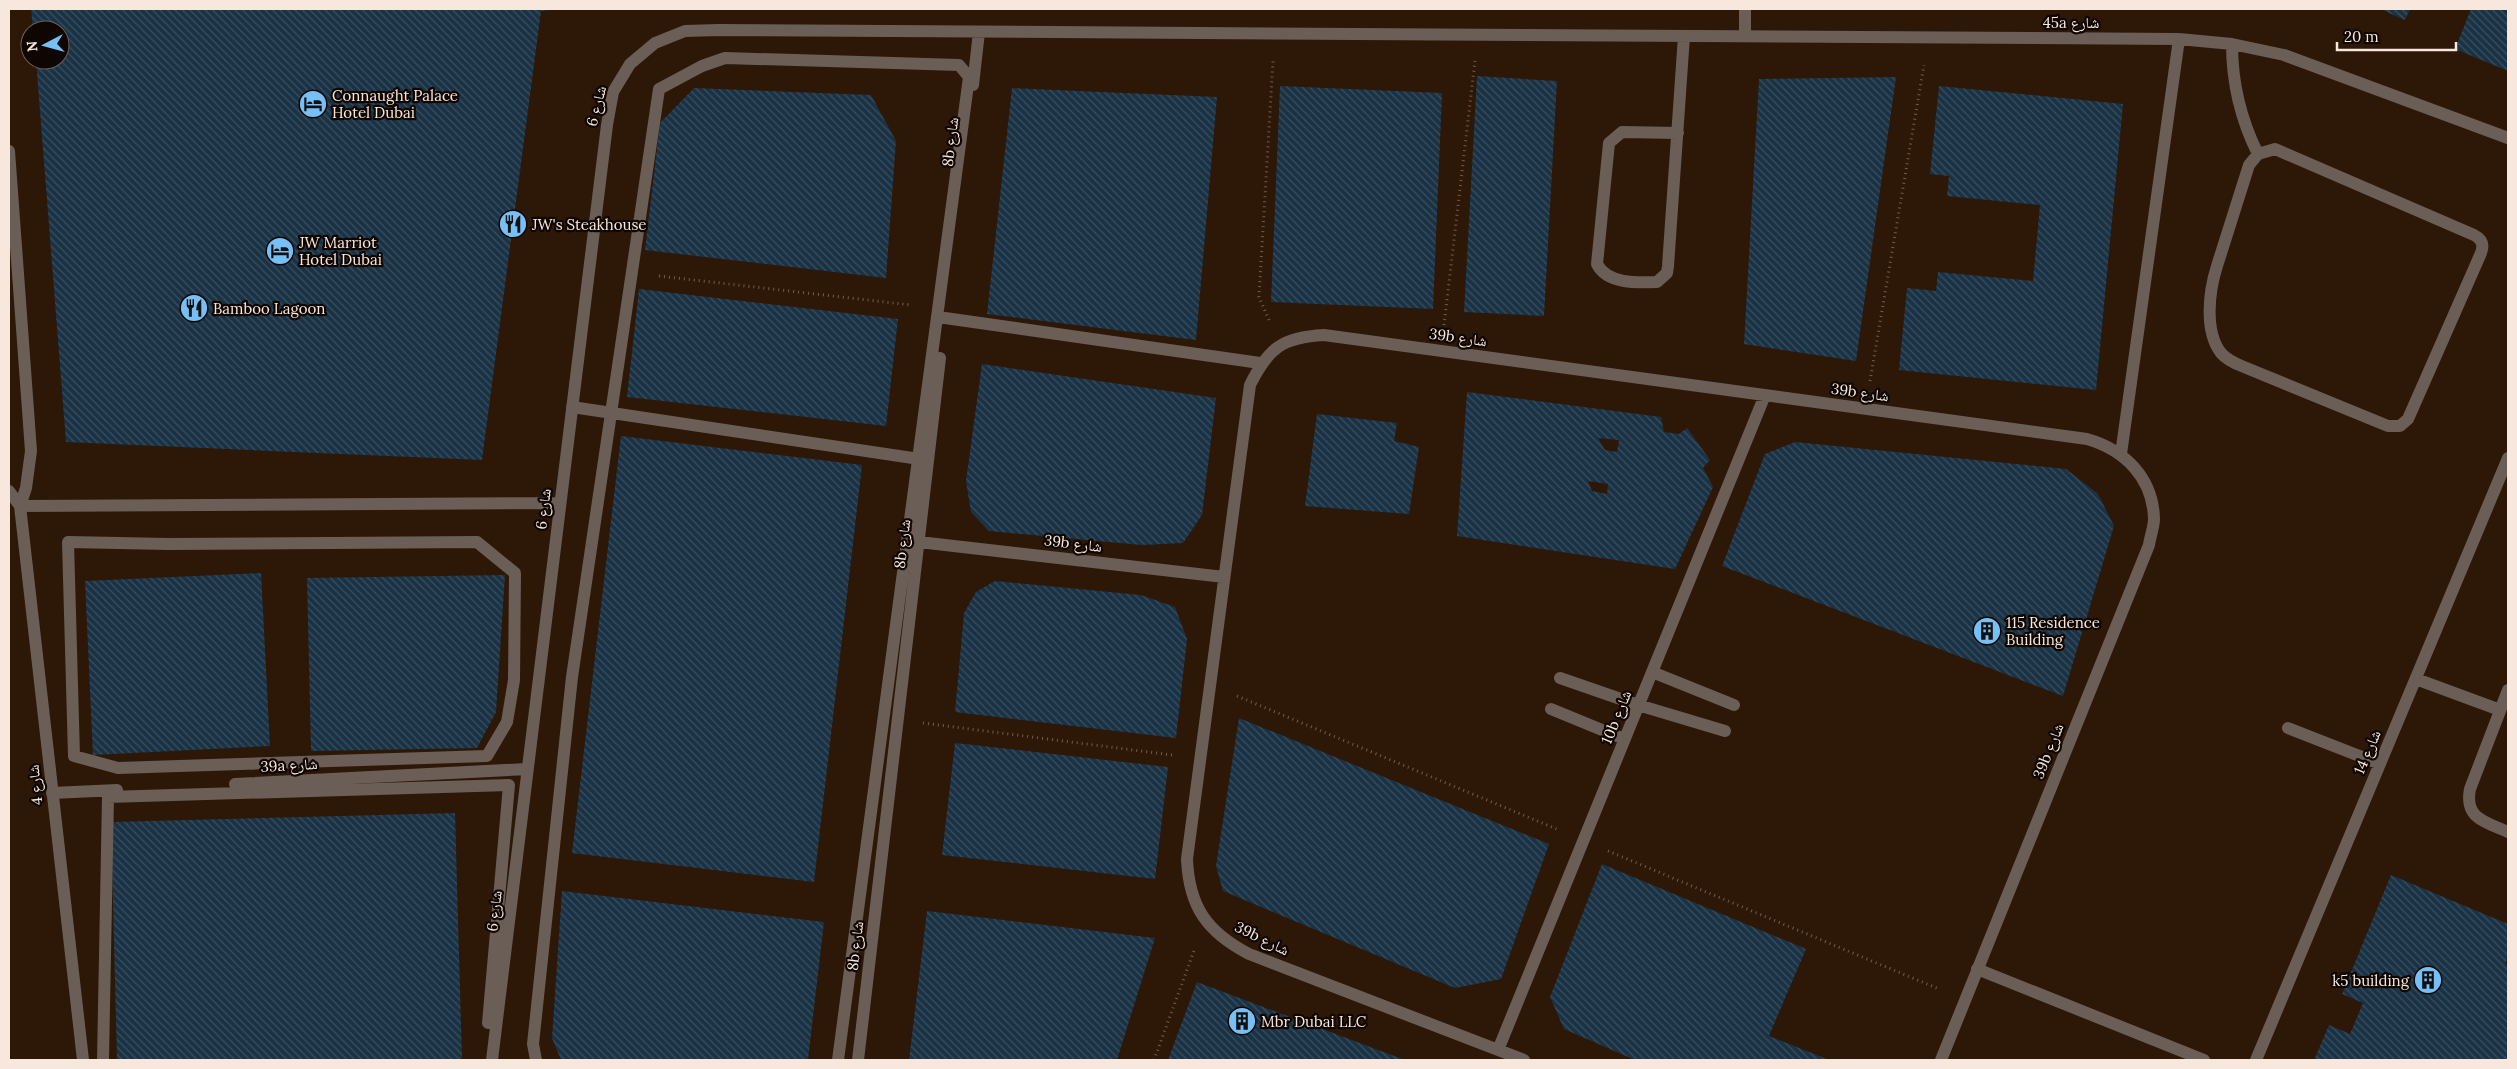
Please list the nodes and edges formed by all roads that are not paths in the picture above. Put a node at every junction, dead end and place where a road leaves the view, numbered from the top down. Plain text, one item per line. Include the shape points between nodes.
1 (1745, 9) edge
2 (718, 30) joint
3 (979, 32) junction
4 (1684, 36) junction
5 (1745, 36) junction
6 (2180, 39) junction
7 (2232, 44) junction
8 (1678, 133) junction
9 (2508, 138) edge
10 (9, 152) edge
11 (2258, 154) junction
12 (942, 313) junction
13 (1260, 363) junction
14 (1765, 395) junction
15 (572, 407) junction
16 (611, 414) junction
17 (2121, 454) junction
18 (2508, 458) edge
19 (923, 460) junction
20 (9, 491) edge
21 (560, 503) junction
22 (20, 506) junction
23 (919, 542) junction
24 (1224, 577) junction
25 (1652, 672) junction
26 (1560, 678) dead end
27 (2416, 679) junction
28 (2508, 690) edge
29 (1638, 705) junction
30 (1734, 705) dead end
31 (1551, 709) dead end
32 (2500, 710) junction
33 (2288, 728) dead end
34 (1725, 731) dead end
35 (1624, 739) junction
36 (74, 756) joint
37 (2380, 764) junction
38 (528, 769) junction
39 (52, 793) junction
40 (2508, 832) edge
41 (1977, 969) junction
42 (1498, 1050) junction
43 (83, 1060) edge
44 (102, 1060) edge
45 (485, 1060) edge
46 (492, 1060) edge
47 (536, 1060) edge
48 (838, 1060) edge
49 (858, 1060) edge
50 (1524, 1060) edge
51 (1941, 1060) edge
52 (2204, 1060) edge
53 (2256, 1060) edge

1 - 5 street
2 - 3 street, 45a شارع
2 - 15 street, شارع 6 via 685,31 655,43 630,64 613,92
3 - 4 street, 45a شارع
3 - 12 street, 8b شارع
4 - 5 street, 45a شارع
4 - 8 street
5 - 6 street, 45a شارع
6 - 7 street, 45a شارع
6 - 17 street
7 - 9 street, 45a شارع via 2292,58
7 - 11 street via 2237,101 2245,128
8 - 8 street via 1667,273 1657,282 1607,276 1597,264 1609,143 1622,132
10 - 22 street, شارع 4 via 31,451
11 - 11 street via 2249,165 2213,279 2210,307 2216,344 2222,354 2244,367 2388,426 2405,424 2483,248 2479,237 2284,151 2266,150
12 - 13 street
12 - 16 street via 969,77 959,65 725,58 702,66 659,89
12 - 19 street, 8b شارع
13 - 14 street, 39b شارع via 1278,346 1300,336 1324,335
13 - 24 street, 39b شارع via 1250,385
14 - 17 street, 39b شارع via 2087,439 2105,444
14 - 25 street, 10b شارع
15 - 16 street
15 - 21 street, شارع 6
16 - 19 street
16 - 47 street via 572,677 533,1044
17 - 41 street, 39b شارع via 2140,472 2151,495 2154,520 2149,545
18 - 27 street, شارع 14
19 - 23 street, 8b شارع
19 - 48 street
20 - 22 street, شارع 4
21 - 22 street
21 - 38 street, شارع 6
22 - 39 street, شارع 4
23 - 24 street, 39b شارع
23 - 49 street, 8b شارع
24 - 42 street, 39b شارع via 1187,859 1188,881 1194,902 1205,921 1218,934 1249,954
25 - 29 street, 10b شارع
25 - 30 street
26 - 29 street
27 - 32 street
27 - 37 street, شارع 14
28 - 32 street
29 - 34 street
29 - 35 street, 10b شارع
31 - 35 street
32 - 40 street via 2468,800 2478,818
33 - 37 street
35 - 42 street, 10b شارع
36 - 36 street via 68,542 477,542 516,572 514,680 507,722 487,756 118,768
37 - 53 street, شارع 14
38 - 39 street, 39a شارع
38 - 46 street, شارع 6
39 - 43 street, شارع 4
41 - 51 street, 39b شارع
41 - 52 street
42 - 50 street, 39b شارع
44 - 45 street via 108,797 509,785

